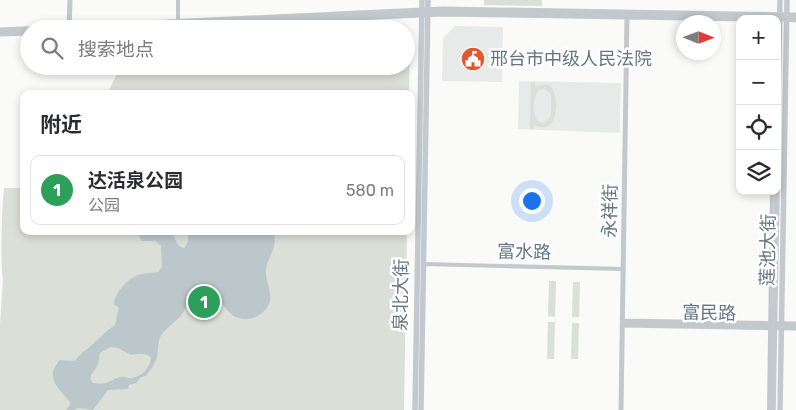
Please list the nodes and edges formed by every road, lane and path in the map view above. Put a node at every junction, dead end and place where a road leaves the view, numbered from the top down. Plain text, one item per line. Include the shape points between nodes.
1 (70, 0) edge
2 (178, 0) edge
3 (422, 0) edge
4 (428, 0) edge
5 (780, 0) edge
6 (787, 0) edge
7 (425, 12) junction
8 (627, 14) junction
9 (779, 15) edge
10 (796, 15) edge
11 (736, 17) edge
12 (787, 17) junction
13 (781, 18) edge
14 (736, 19) edge
15 (69, 20) edge
16 (178, 20) edge
17 (205, 20) edge
18 (280, 20) edge
19 (796, 20) edge
20 (20, 29) edge
21 (0, 30) edge
22 (20, 33) edge
23 (0, 34) edge
24 (778, 60) edge
25 (777, 150) edge
26 (772, 195) edge
27 (777, 195) edge
28 (424, 264) junction
29 (623, 268) junction
30 (622, 323) junction
31 (796, 324) edge
32 (772, 326) junction
33 (781, 326) junction
34 (796, 328) edge
35 (415, 410) edge
36 (421, 410) edge
37 (621, 410) edge
38 (769, 410) edge
39 (773, 410) edge
40 (780, 410) edge

1 - 15 street
2 - 16 street
3 - 7 main road, 泉北大街
4 - 7 main road, 泉北大街
5 - 9 main road
6 - 12 main road, 莲池大街
7 - 8 street
7 - 17 street
7 - 18 street
7 - 28 main road, 泉北大街
7 - 35 main road, 泉北大街
8 - 11 street
8 - 14 street
8 - 29 street, 永祥街
10 - 12 street
12 - 13 street
12 - 19 street
12 - 33 main road, 莲池大街
20 - 21 street
22 - 23 street
24 - 25 main road
26 - 32 street
27 - 32 main road, 莲池大街
28 - 29 street, 富水路
28 - 36 main road, 泉北大街
29 - 30 street, 永祥街
30 - 32 street, 富民路
30 - 37 street, 永祥街
31 - 33 street, 富民路
32 - 33 street, 富民路
32 - 38 street
32 - 39 main road, 莲池大街
33 - 34 street, 富民路
33 - 40 main road, 莲池大街

